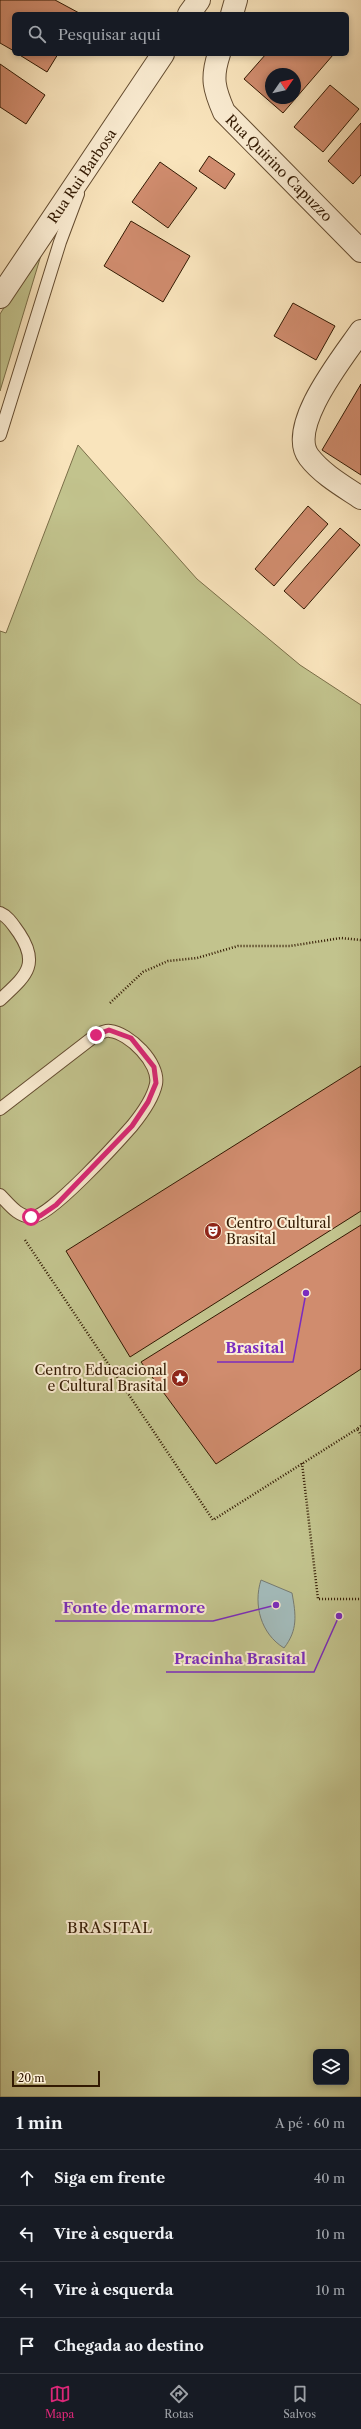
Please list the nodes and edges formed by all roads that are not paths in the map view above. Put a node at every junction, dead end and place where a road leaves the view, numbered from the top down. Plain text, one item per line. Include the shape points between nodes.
1 (199, 0) edge
2 (236, 0) edge
3 (190, 12) edge
4 (233, 12) edge
5 (162, 56) edge
6 (218, 56) edge
7 (88, 167) junction
8 (361, 251) edge
9 (0, 297) edge
10 (361, 331) edge
11 (0, 435) edge
12 (361, 498) edge
13 (0, 913) edge
14 (0, 1000) edge
15 (0, 1109) edge
16 (0, 1195) edge

1 - 3 street
2 - 4 street
5 - 7 street, Rua Rui Barbosa
6 - 8 street, Rua Quirino Capuzzo via 214,70 214,90 224,112
7 - 9 street, Rua Rui Barbosa
7 - 11 lane via 60,242
10 - 12 street via 309,411 303,438 308,456 327,475
13 - 14 lane via 7,916 28,948 30,963 25,976
15 - 16 lane via 96,1035 109,1030 131,1038 154,1067 156,1083 148,1102 132,1126 56,1205 40,1216 31,1217 21,1215

